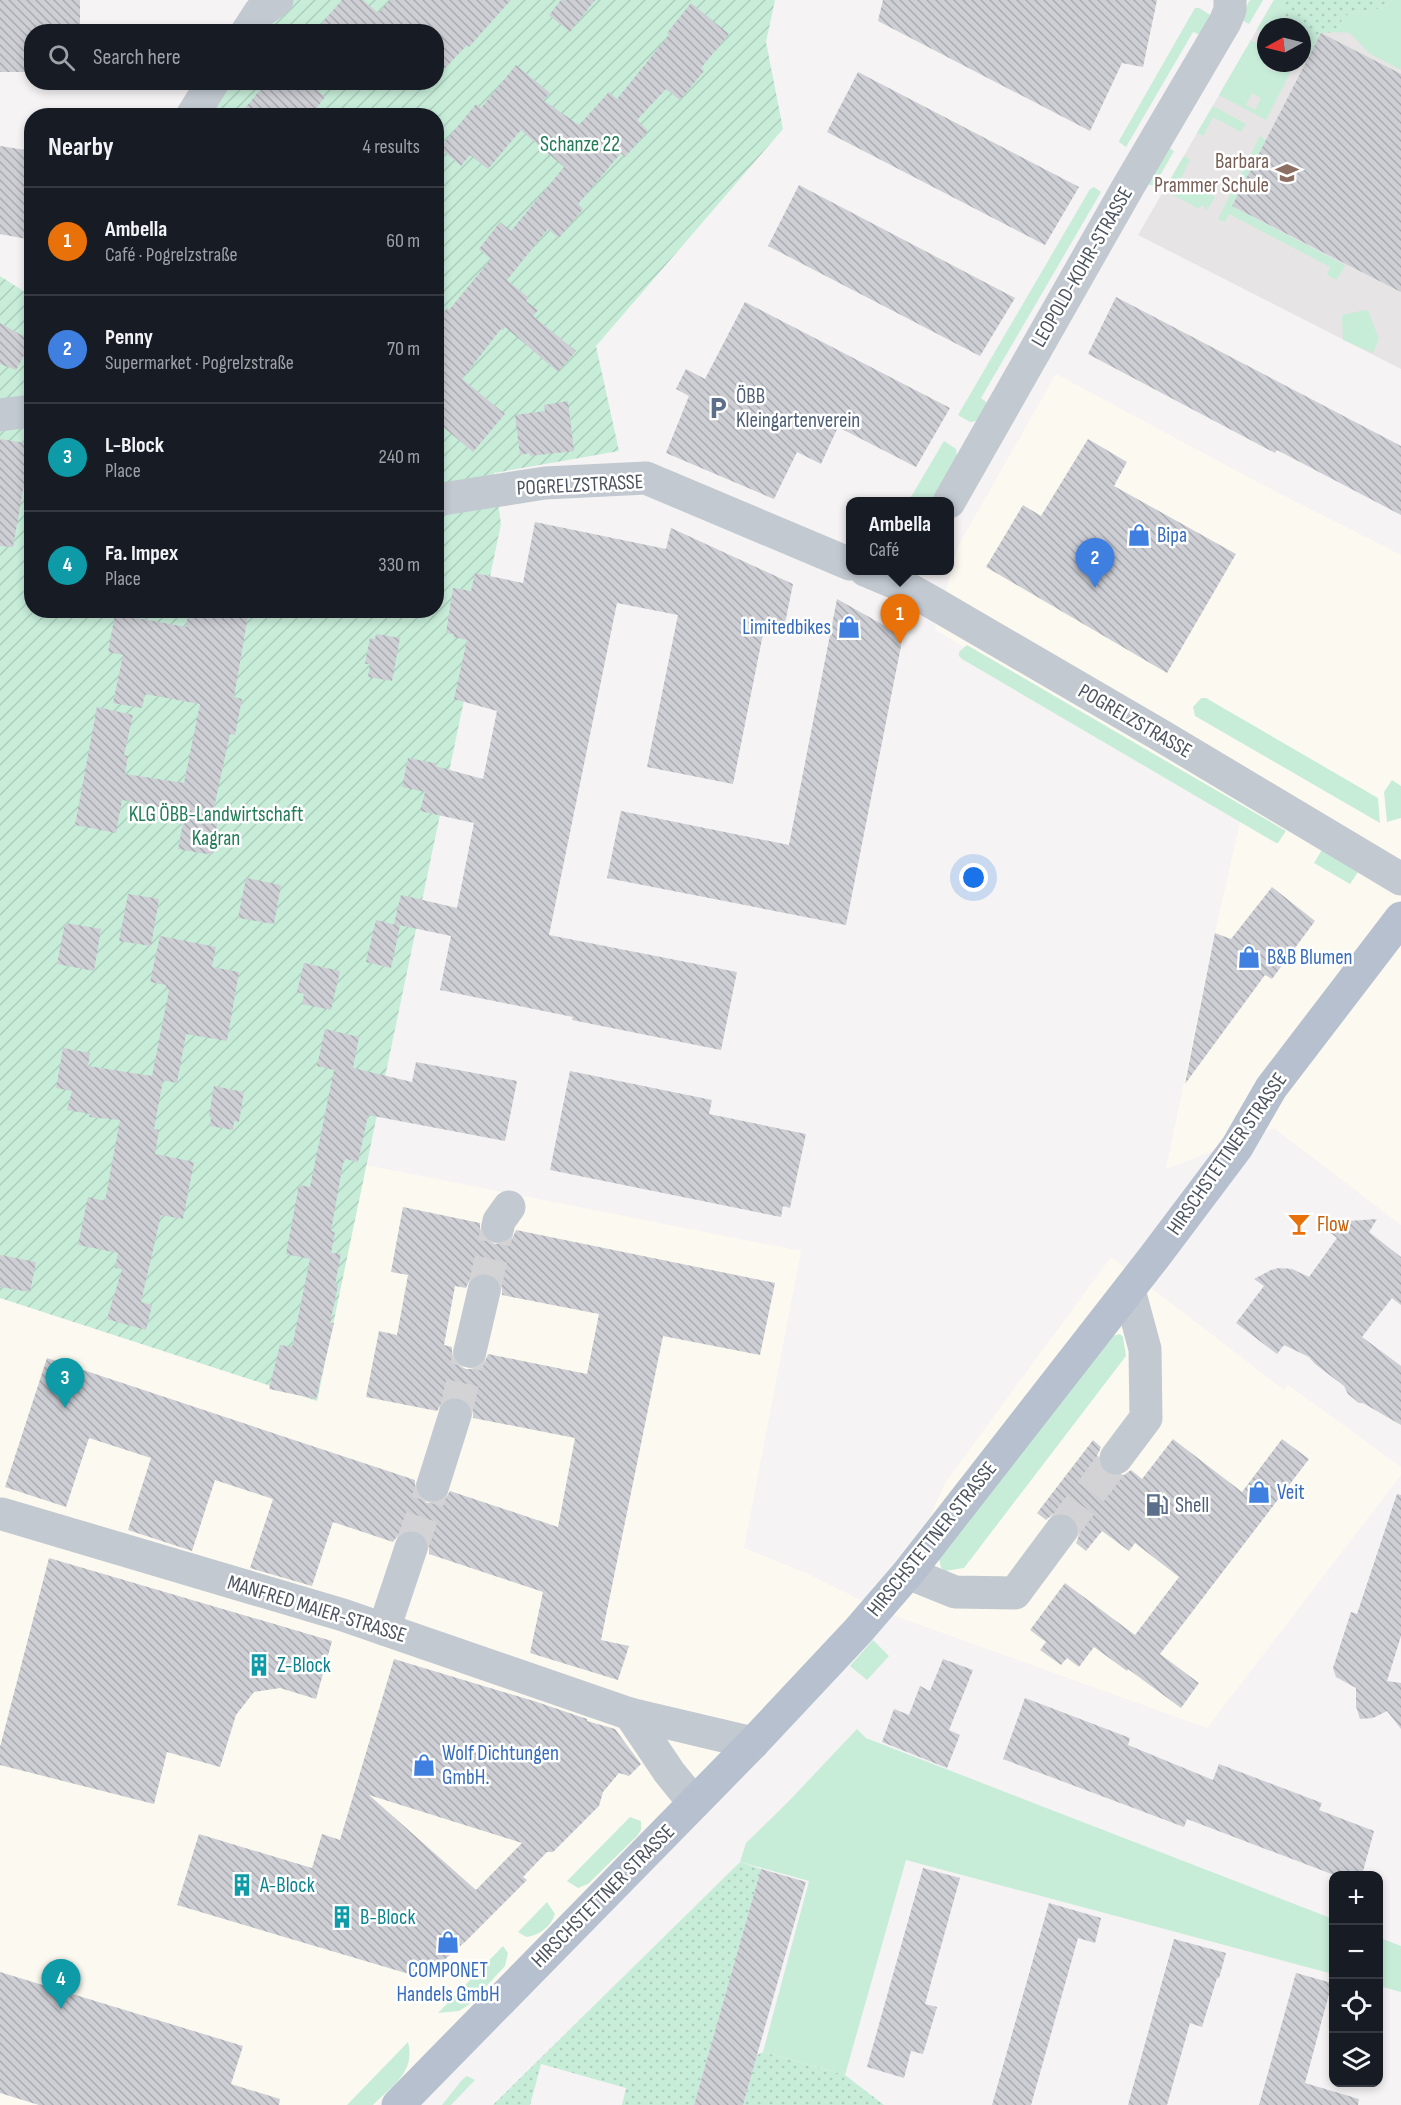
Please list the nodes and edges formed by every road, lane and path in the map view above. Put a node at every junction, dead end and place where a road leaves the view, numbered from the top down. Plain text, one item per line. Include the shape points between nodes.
1 (277, 0) edge
2 (1230, 0) edge
3 (252, 24) edge
4 (208, 90) edge
5 (197, 108) edge
6 (24, 412) edge
7 (0, 415) edge
8 (952, 497) edge
9 (444, 499) edge
10 (846, 562) edge
11 (891, 575) edge
12 (907, 578) edge
13 (1401, 879) edge
14 (1401, 918) edge
15 (1129, 1290) junction
16 (484, 1291) tunnel mouth
17 (470, 1350) tunnel mouth
18 (455, 1415) tunnel mouth
19 (1116, 1458) tunnel mouth
20 (433, 1485) tunnel mouth
21 (2, 1514) dead end
22 (1061, 1532) tunnel mouth
23 (411, 1548) tunnel mouth
24 (908, 1573) junction
25 (384, 1629) junction
26 (630, 1714) junction
27 (753, 1743) junction
28 (694, 1803) junction
29 (398, 2105) edge

1 - 3 street via 260,12
2 - 8 street, LEOPOLD-KOHR-STRASSE via 1225,22
4 - 5 street
6 - 7 street
9 - 10 street, POGRELZSTRASSE via 545,483 646,478
11 - 12 street, POGRELZSTRASSE
12 - 13 street, POGRELZSTRASSE
14 - 15 main road, HIRSCHSTETTNER STRASSE via 1272,1088 1237,1147
15 - 19 street via 1145,1349 1146,1418
15 - 24 main road, HIRSCHSTETTNER STRASSE
16 - 17 street
18 - 20 street
21 - 25 street, MANFRED MAIER-STRASSE
22 - 24 street via 1015,1593 955,1592
23 - 25 street
24 - 27 main road, HIRSCHSTETTNER STRASSE
25 - 26 street, MANFRED MAIER-STRASSE
26 - 27 street, MANFRED MAIER-STRASSE
26 - 28 street
27 - 28 main road, HIRSCHSTETTNER STRASSE
28 - 29 main road, HIRSCHSTETTNER STRASSE

